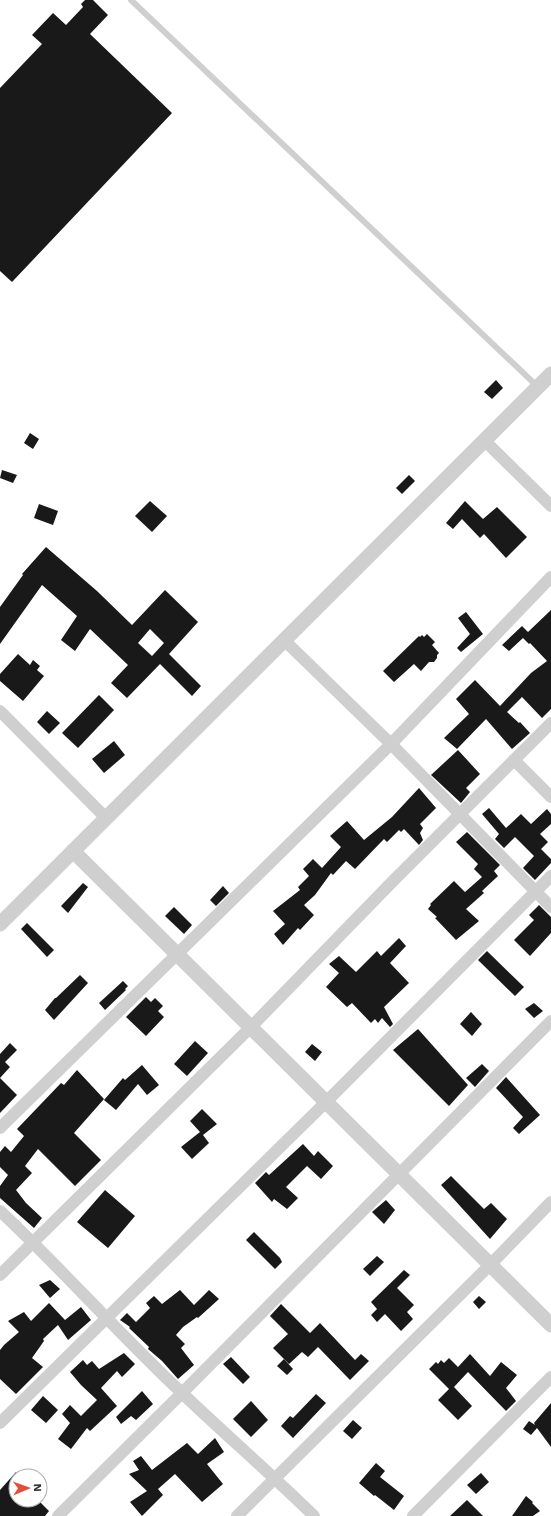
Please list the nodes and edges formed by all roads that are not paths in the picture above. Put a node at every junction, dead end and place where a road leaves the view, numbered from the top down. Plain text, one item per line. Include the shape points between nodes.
1 (131, 0) edge
2 (551, 374) edge
3 (538, 387) junction
4 (484, 440) junction
5 (551, 506) edge
6 (551, 577) edge
7 (284, 640) junction
8 (0, 711) edge
9 (551, 723) edge
10 (391, 744) junction
11 (514, 760) junction
12 (551, 797) edge
13 (460, 815) junction
14 (106, 818) junction
15 (73, 851) junction
16 (551, 876) edge
17 (535, 891) junction
18 (551, 907) edge
19 (0, 924) edge
20 (178, 955) junction
21 (551, 1021) edge
22 (251, 1027) junction
23 (326, 1102) junction
24 (0, 1128) edge
25 (399, 1175) junction
26 (551, 1202) edge
27 (0, 1211) edge
28 (33, 1242) junction
29 (490, 1265) junction
30 (0, 1276) edge
31 (107, 1317) junction
32 (551, 1325) edge
33 (551, 1377) edge
34 (182, 1393) junction
35 (0, 1423) edge
36 (275, 1479) junction
37 (58, 1516) edge
38 (237, 1516) edge
39 (314, 1516) edge
40 (413, 1516) edge

1 - 3 lane
2 - 3 street
3 - 4 street
4 - 5 street
4 - 7 street
6 - 10 street
7 - 10 street
7 - 14 street
8 - 14 street
9 - 11 street
10 - 13 street
10 - 20 street
11 - 12 street
11 - 13 street
13 - 17 street
13 - 22 street
14 - 15 street
15 - 19 street
15 - 20 street
16 - 17 street
17 - 18 street
17 - 23 street
20 - 22 street
20 - 24 street
21 - 25 street
22 - 23 street
22 - 28 street
23 - 25 street
23 - 31 street
25 - 29 street
25 - 34 street
26 - 29 street
27 - 28 street
28 - 30 street
28 - 31 street
29 - 32 street
29 - 36 street
31 - 34 street
31 - 35 street
33 - 40 street
34 - 36 street
34 - 37 street
36 - 38 street
36 - 39 street

